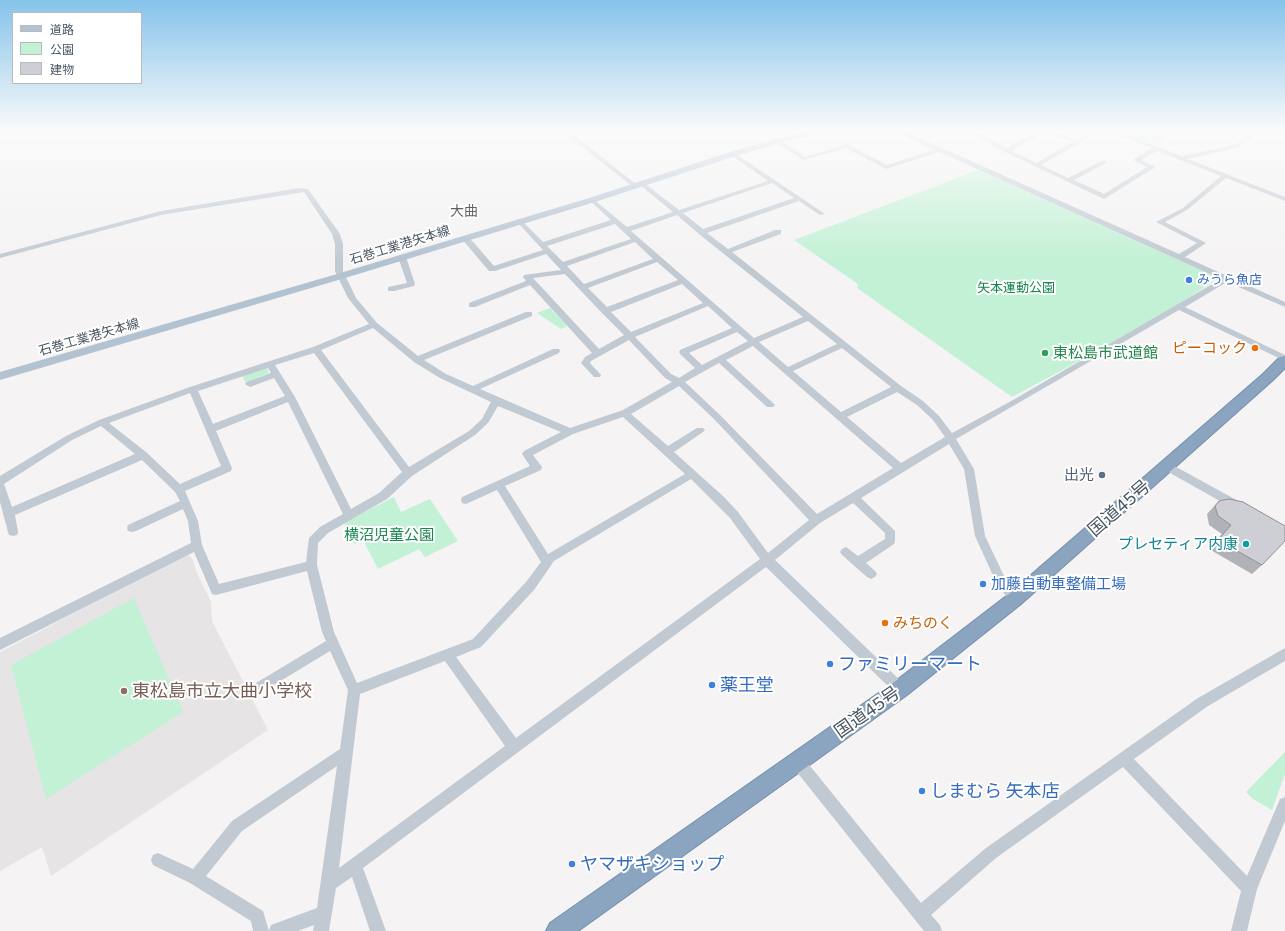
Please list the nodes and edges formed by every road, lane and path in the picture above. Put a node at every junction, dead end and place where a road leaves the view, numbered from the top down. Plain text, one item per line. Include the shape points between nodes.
1 (623, 173) edge
2 (674, 173) edge
3 (762, 173) edge
4 (991, 173) edge
5 (1055, 173) edge
6 (1082, 173) edge
7 (1142, 173) edge
8 (1222, 173) edge
9 (1226, 175) junction
10 (1069, 180) junction
11 (773, 181) junction
12 (639, 185) junction
13 (799, 199) junction
14 (1285, 199) edge
15 (592, 200) junction
16 (678, 212) junction
17 (822, 214) dead end
18 (616, 221) junction
19 (520, 222) junction
20 (626, 230) junction
21 (702, 232) junction
22 (778, 232) dead end
23 (465, 238) junction
24 (637, 239) junction
25 (545, 248) junction
26 (728, 251) junction
27 (0, 256) edge
28 (402, 257) junction
29 (1178, 258) junction
30 (659, 259) junction
31 (564, 268) junction
32 (341, 276) junction
33 (1226, 279) junction
34 (683, 281) junction
35 (531, 282) junction
36 (582, 287) junction
37 (391, 289) dead end
38 (709, 303) junction
39 (472, 305) dead end
40 (1285, 305) edge
41 (1179, 307) junction
42 (605, 311) junction
43 (529, 314) dead end
44 (810, 317) junction
45 (374, 325) junction
46 (739, 328) junction
47 (630, 336) junction
48 (755, 341) junction
49 (844, 344) junction
50 (316, 349) junction
51 (556, 351) dead end
52 (598, 354) junction
53 (1285, 359) edge
54 (417, 360) junction
55 (721, 360) junction
56 (270, 364) junction
57 (701, 369) junction
58 (788, 370) junction
59 (276, 374) junction
60 (597, 375) dead end
61 (0, 376) edge
62 (679, 381) junction
63 (250, 384) dead end
64 (898, 388) junction
65 (193, 389) junction
66 (473, 389) junction
67 (290, 397) junction
68 (496, 401) junction
69 (770, 405) dead end
70 (625, 413) junction
71 (841, 416) junction
72 (102, 422) junction
73 (210, 429) junction
74 (700, 430) dead end
75 (570, 432) junction
76 (951, 438) junction
77 (668, 451) junction
78 (143, 455) junction
79 (1166, 466) junction
80 (900, 468) junction
81 (408, 473) junction
82 (692, 474) junction
83 (0, 481) edge
84 (499, 484) junction
85 (0, 486) edge
86 (179, 489) junction
87 (853, 497) junction
88 (466, 500) dead end
89 (186, 503) junction
90 (9, 513) junction
91 (1250, 513) edge
92 (349, 516) junction
93 (816, 520) junction
94 (132, 528) dead end
95 (13, 532) dead end
96 (197, 545) junction
97 (846, 552) dead end
98 (767, 560) junction
99 (547, 562) junction
100 (858, 562) junction
101 (311, 565) junction
102 (871, 574) dead end
103 (1015, 599) junction
104 (333, 643) junction
105 (0, 644) edge
106 (447, 654) junction
107 (1285, 654) edge
108 (260, 687) dead end
109 (900, 689) junction
110 (354, 690) junction
111 (514, 747) junction
112 (345, 753) junction
113 (1124, 759) junction
114 (797, 761) junction
115 (1285, 804) edge
116 (158, 860) dead end
117 (355, 865) junction
118 (195, 878) junction
119 (329, 884) junction
120 (1249, 889) junction
121 (921, 913) junction
122 (323, 914) junction
123 (261, 931) edge
124 (277, 931) edge
125 (321, 931) edge
126 (378, 931) edge
127 (558, 931) edge
128 (934, 931) edge
129 (1239, 931) edge

1 - 12 street
2 - 12 main road, 石巻工業港矢本線
3 - 11 street
4 - 29 street
5 - 10 street
6 - 10 street
7 - 10 street via 1104,197
8 - 9 street
9 - 14 street
9 - 29 street via 1185,209 1160,222 1202,243
11 - 13 street
11 - 16 street
12 - 15 main road, 石巻工業港矢本線
12 - 16 street
13 - 17 street
13 - 21 street
15 - 18 street
15 - 19 main road, 石巻工業港矢本線
16 - 20 street
16 - 21 street
18 - 20 street
18 - 25 street
19 - 23 main road, 石巻工業港矢本線
19 - 25 street
20 - 24 street
21 - 26 street
22 - 26 street
23 - 25 street via 492,269
23 - 28 main road, 石巻工業港矢本線
24 - 30 street
24 - 31 street
25 - 31 street
26 - 44 street
27 - 32 street via 161,213 306,190 336,234 340,244
28 - 32 main road, 石巻工業港矢本線
28 - 37 street via 414,284
29 - 33 street
30 - 34 street
30 - 36 street
31 - 35 street via 527,277
31 - 36 street
32 - 45 street via 359,308
32 - 61 main road, 石巻工業港矢本線
33 - 40 street
33 - 41 street
34 - 38 street
34 - 42 street
35 - 39 street
35 - 52 street
36 - 42 street
38 - 46 street
38 - 47 street
41 - 53 street
41 - 76 street
42 - 47 street
43 - 54 street
44 - 48 street
44 - 49 street
45 - 50 street
45 - 54 street
46 - 48 street
46 - 57 street via 683,352
47 - 52 street
47 - 62 street via 668,376
48 - 55 street
48 - 58 street
49 - 58 street
49 - 64 street
50 - 56 street
50 - 81 street
51 - 66 street
52 - 60 street via 588,359 585,364
53 - 79 highway, 国道45号 via 1268,377
54 - 66 street via 443,376
55 - 57 street
55 - 69 street
56 - 59 street
56 - 65 street
57 - 62 street
58 - 71 street
59 - 63 street
59 - 67 street
62 - 70 street
62 - 93 street
64 - 71 street
64 - 76 street via 936,418
65 - 72 street
65 - 73 street
66 - 68 street
67 - 73 street
67 - 92 street
68 - 75 street
68 - 81 street via 485,421 472,432
70 - 75 street
70 - 77 street
71 - 80 street
72 - 78 street
72 - 83 street via 69,438
73 - 86 street via 227,468
74 - 77 street
75 - 84 street via 527,454 537,467
76 - 80 street
76 - 103 street via 969,469 980,536 1000,578
77 - 82 street
78 - 86 street
78 - 90 street
79 - 91 street
79 - 103 highway, 国道45号
80 - 87 street
81 - 92 street via 383,496
82 - 98 street via 734,515
82 - 99 street
84 - 88 street
84 - 99 street
85 - 90 street
86 - 89 street
87 - 93 street
87 - 100 street via 890,531 890,541
89 - 94 street
89 - 96 street via 193,521
90 - 95 street
92 - 101 street via 324,530 313,541
93 - 98 street
96 - 101 street via 216,590
96 - 105 street
97 - 100 street
98 - 109 street
98 - 111 street
99 - 106 street via 530,586 477,642
100 - 102 street
101 - 104 street
103 - 109 highway, 国道45号
104 - 108 street
104 - 110 street
106 - 110 street
106 - 111 street
107 - 113 street via 1203,702
109 - 114 highway, 国道45号
110 - 112 street
111 - 117 street
112 - 118 street via 237,826
112 - 119 street
113 - 120 street
113 - 121 street via 991,854
114 - 121 street
114 - 127 highway, 国道45号
115 - 120 street
116 - 118 street
117 - 119 street
117 - 126 street
118 - 123 street via 258,916
119 - 122 street
120 - 129 street
121 - 128 street
122 - 124 street
122 - 125 street

